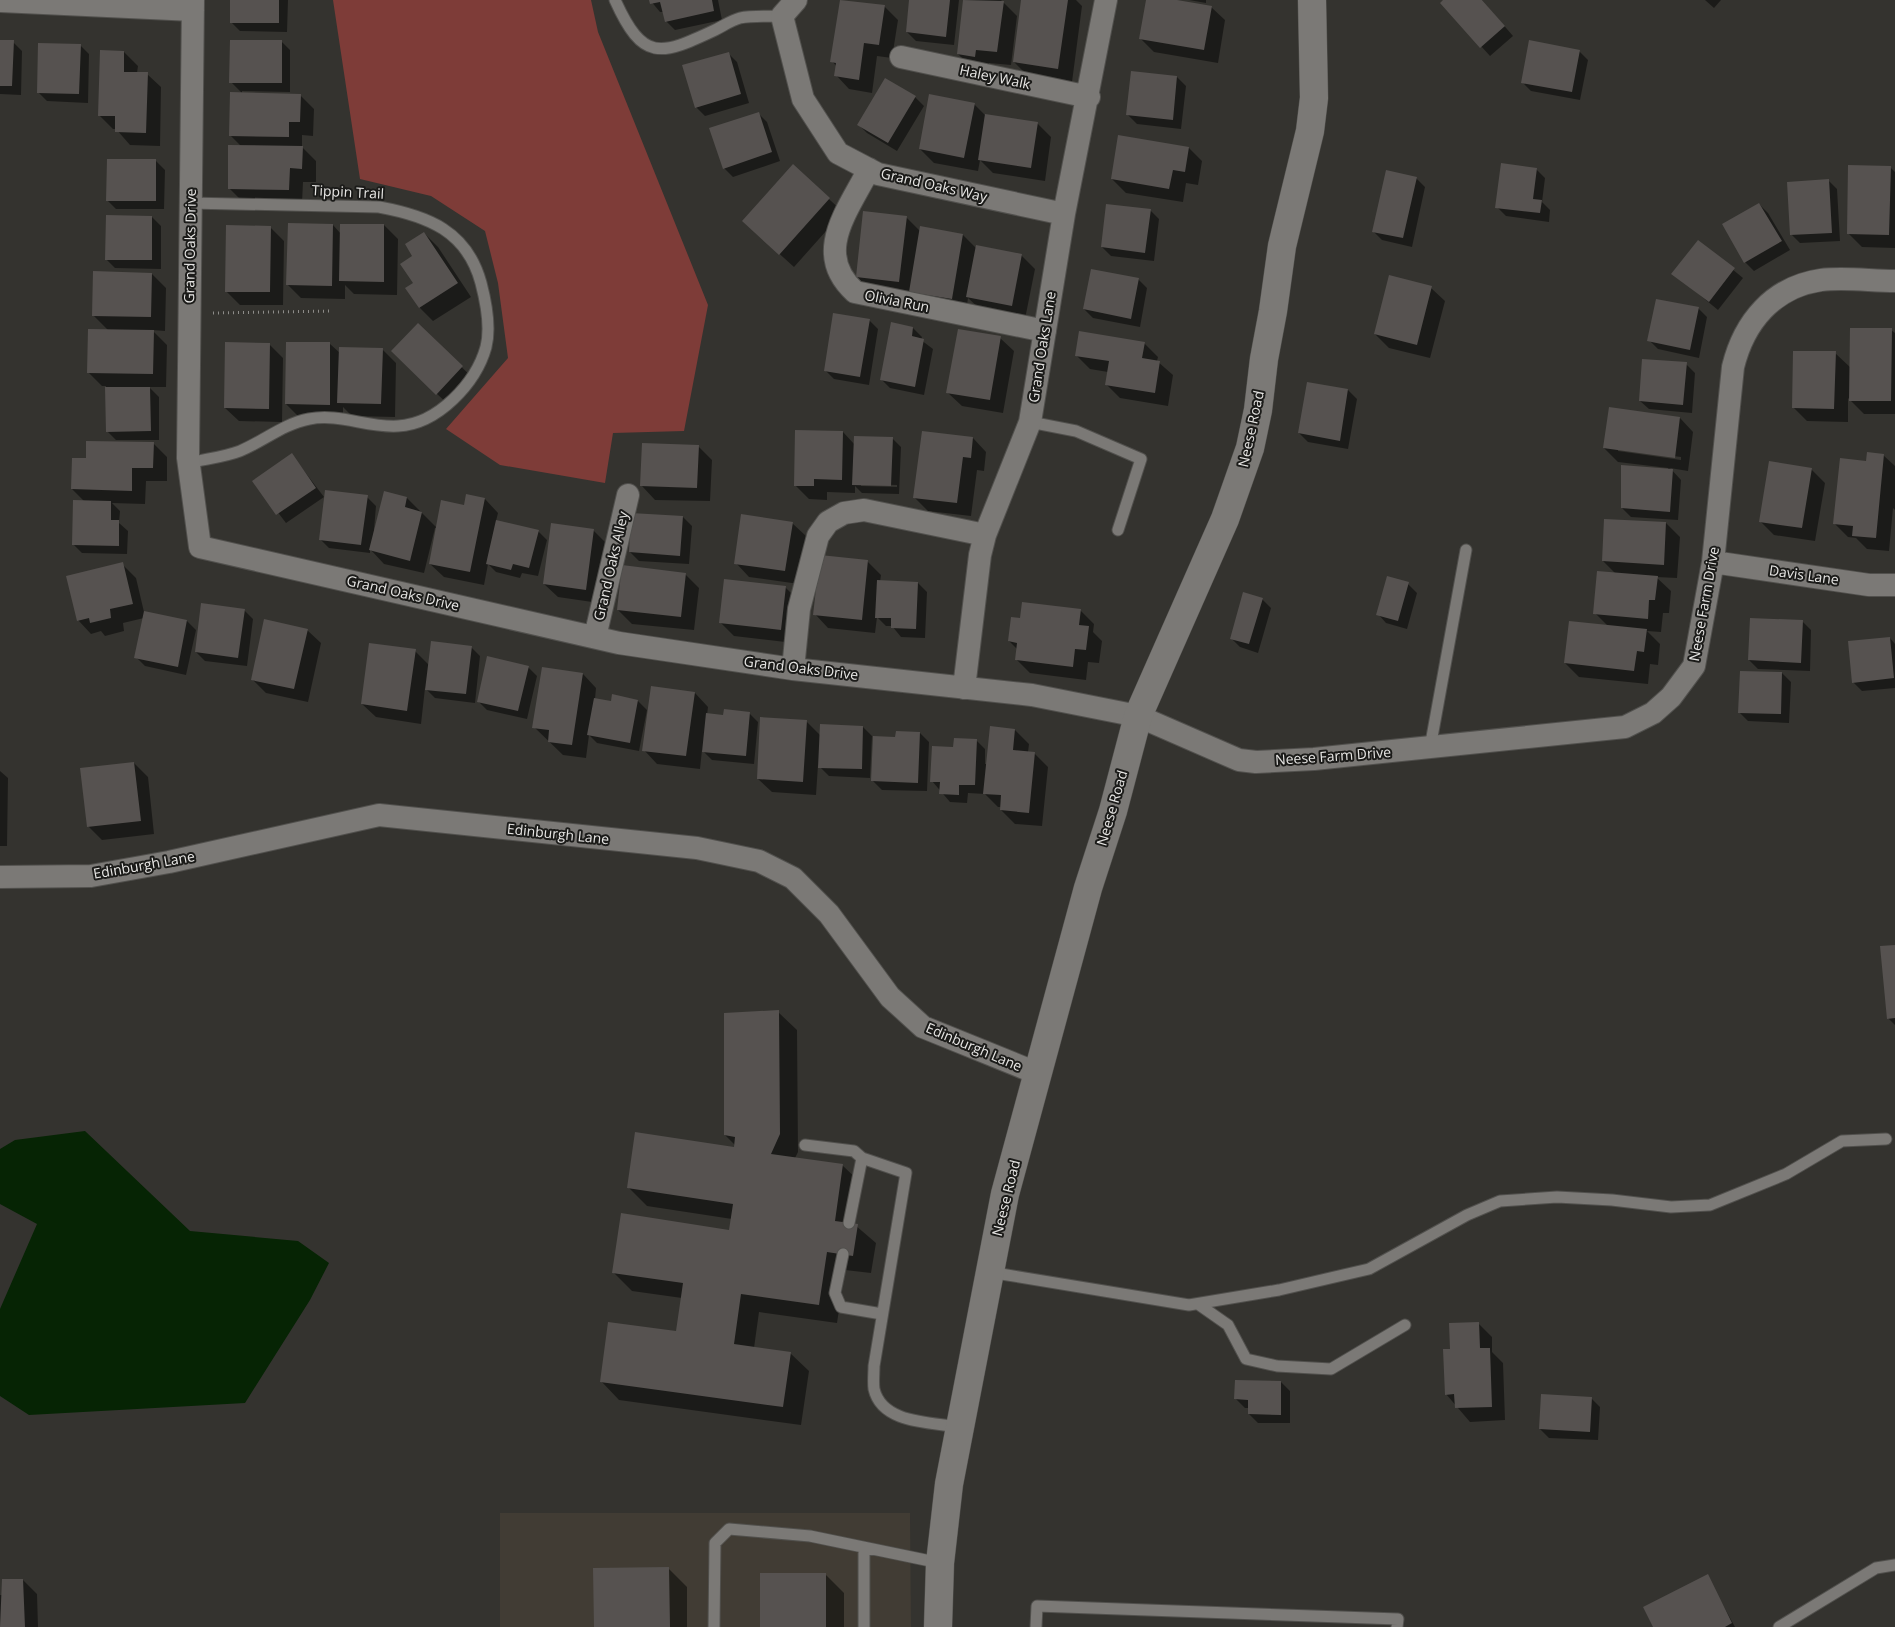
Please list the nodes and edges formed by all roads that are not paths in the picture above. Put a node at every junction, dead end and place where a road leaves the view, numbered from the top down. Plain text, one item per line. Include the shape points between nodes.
1 (0, 0) edge
2 (615, 0) edge
3 (1106, 0) edge
4 (1312, 0) edge
5 (80, 3) edge
6 (193, 5) edge
7 (789, 8) edge
8 (901, 57) dead end
9 (1089, 97) junction
10 (869, 169) junction
11 (190, 203) junction
12 (1064, 214) junction
13 (1895, 281) edge
14 (1045, 331) junction
15 (1030, 422) junction
16 (189, 463) junction
17 (628, 495) dead end
18 (1118, 530) dead end
19 (985, 535) junction
20 (1466, 550) dead end
21 (1713, 562) junction
22 (1895, 585) edge
23 (595, 637) junction
24 (793, 669) junction
25 (964, 688) junction
26 (1138, 716) junction
27 (1430, 748) junction
28 (0, 877) edge
29 (1039, 1074) junction
30 (1886, 1138) dead end
31 (805, 1145) dead end
32 (862, 1158) junction
33 (849, 1223) dead end
34 (843, 1254) dead end
35 (989, 1272) junction
36 (1198, 1304) junction
37 (882, 1314) junction
38 (1405, 1325) dead end
39 (959, 1427) junction
40 (864, 1548) junction
41 (940, 1563) junction
42 (1895, 1565) edge
43 (714, 1627) edge
44 (864, 1627) edge
45 (938, 1627) edge
46 (1036, 1627) edge
47 (1397, 1627) edge
48 (1779, 1627) edge

1 - 5 street, Grand Oaks Drive
2 - 7 lane via 634,35 648,46 664,50 682,46 739,18
3 - 9 street, Grand Oaks Lane
4 - 26 street, Neese Road via 1314,88 1310,132 1282,246 1250,448 1226,519
5 - 6 street, Grand Oaks Drive
6 - 11 street, Grand Oaks Drive
7 - 10 street, Grand Oaks Way via 803,99 838,153
8 - 9 street, Haley Walk
9 - 12 street, Grand Oaks Lane
10 - 12 street, Grand Oaks Way via 878,174
10 - 14 street, Olivia Run via 834,243 834,262 843,282 855,292
11 - 16 street, Grand Oaks Drive
11 - 16 lane, Tippin Trail via 379,207 433,222 459,240 476,264 488,320 486,345 478,367 440,411 420,421 380,427 328,416 308,419 292,423 240,451
12 - 14 street, Grand Oaks Lane
13 - 21 street, Neese Farm Drive via 1822,280 1797,286 1773,300 1752,320 1739,344 1733,367
14 - 15 street, Grand Oaks Lane
15 - 18 lane via 1076,431 1141,459
15 - 19 street, Grand Oaks Lane
16 - 23 street, Grand Oaks Drive via 200,546
17 - 23 street, Grand Oaks Alley
19 - 24 street via 864,510 844,513 828,522 818,536 799,609
19 - 25 street, Grand Oaks Lane
20 - 27 lane
21 - 22 street, Davis Lane via 1869,585
21 - 27 street, Neese Farm Drive via 1694,666 1671,697 1652,713 1625,727
23 - 24 street, Grand Oaks Drive
24 - 25 street, Grand Oaks Drive
25 - 26 street, Grand Oaks Drive via 1032,696
26 - 27 street, Neese Farm Drive via 1239,760 1284,761
26 - 29 street, Neese Road
28 - 29 street, Edinburgh Lane via 91,876 379,815 697,848 759,861 793,878 830,914 890,997 923,1027
29 - 35 street, Neese Road via 1005,1194
30 - 36 lane via 1842,1141 1786,1174 1710,1205 1671,1207 1557,1197 1500,1200 1369,1269 1279,1290
31 - 32 lane via 854,1151
32 - 33 lane
32 - 37 lane via 906,1173
34 - 37 lane via 836,1293 841,1307
35 - 36 lane
35 - 39 street, Neese Road
36 - 38 lane via 1228,1324 1246,1359 1277,1366 1331,1369
37 - 39 lane via 874,1366 874,1390 882,1406 897,1416
39 - 41 street, Neese Road
40 - 41 lane
40 - 43 lane via 810,1536 729,1529 715,1543
40 - 44 lane
41 - 45 street, Neese Road
42 - 48 lane via 1876,1568
46 - 47 lane via 1037,1606 1398,1619

